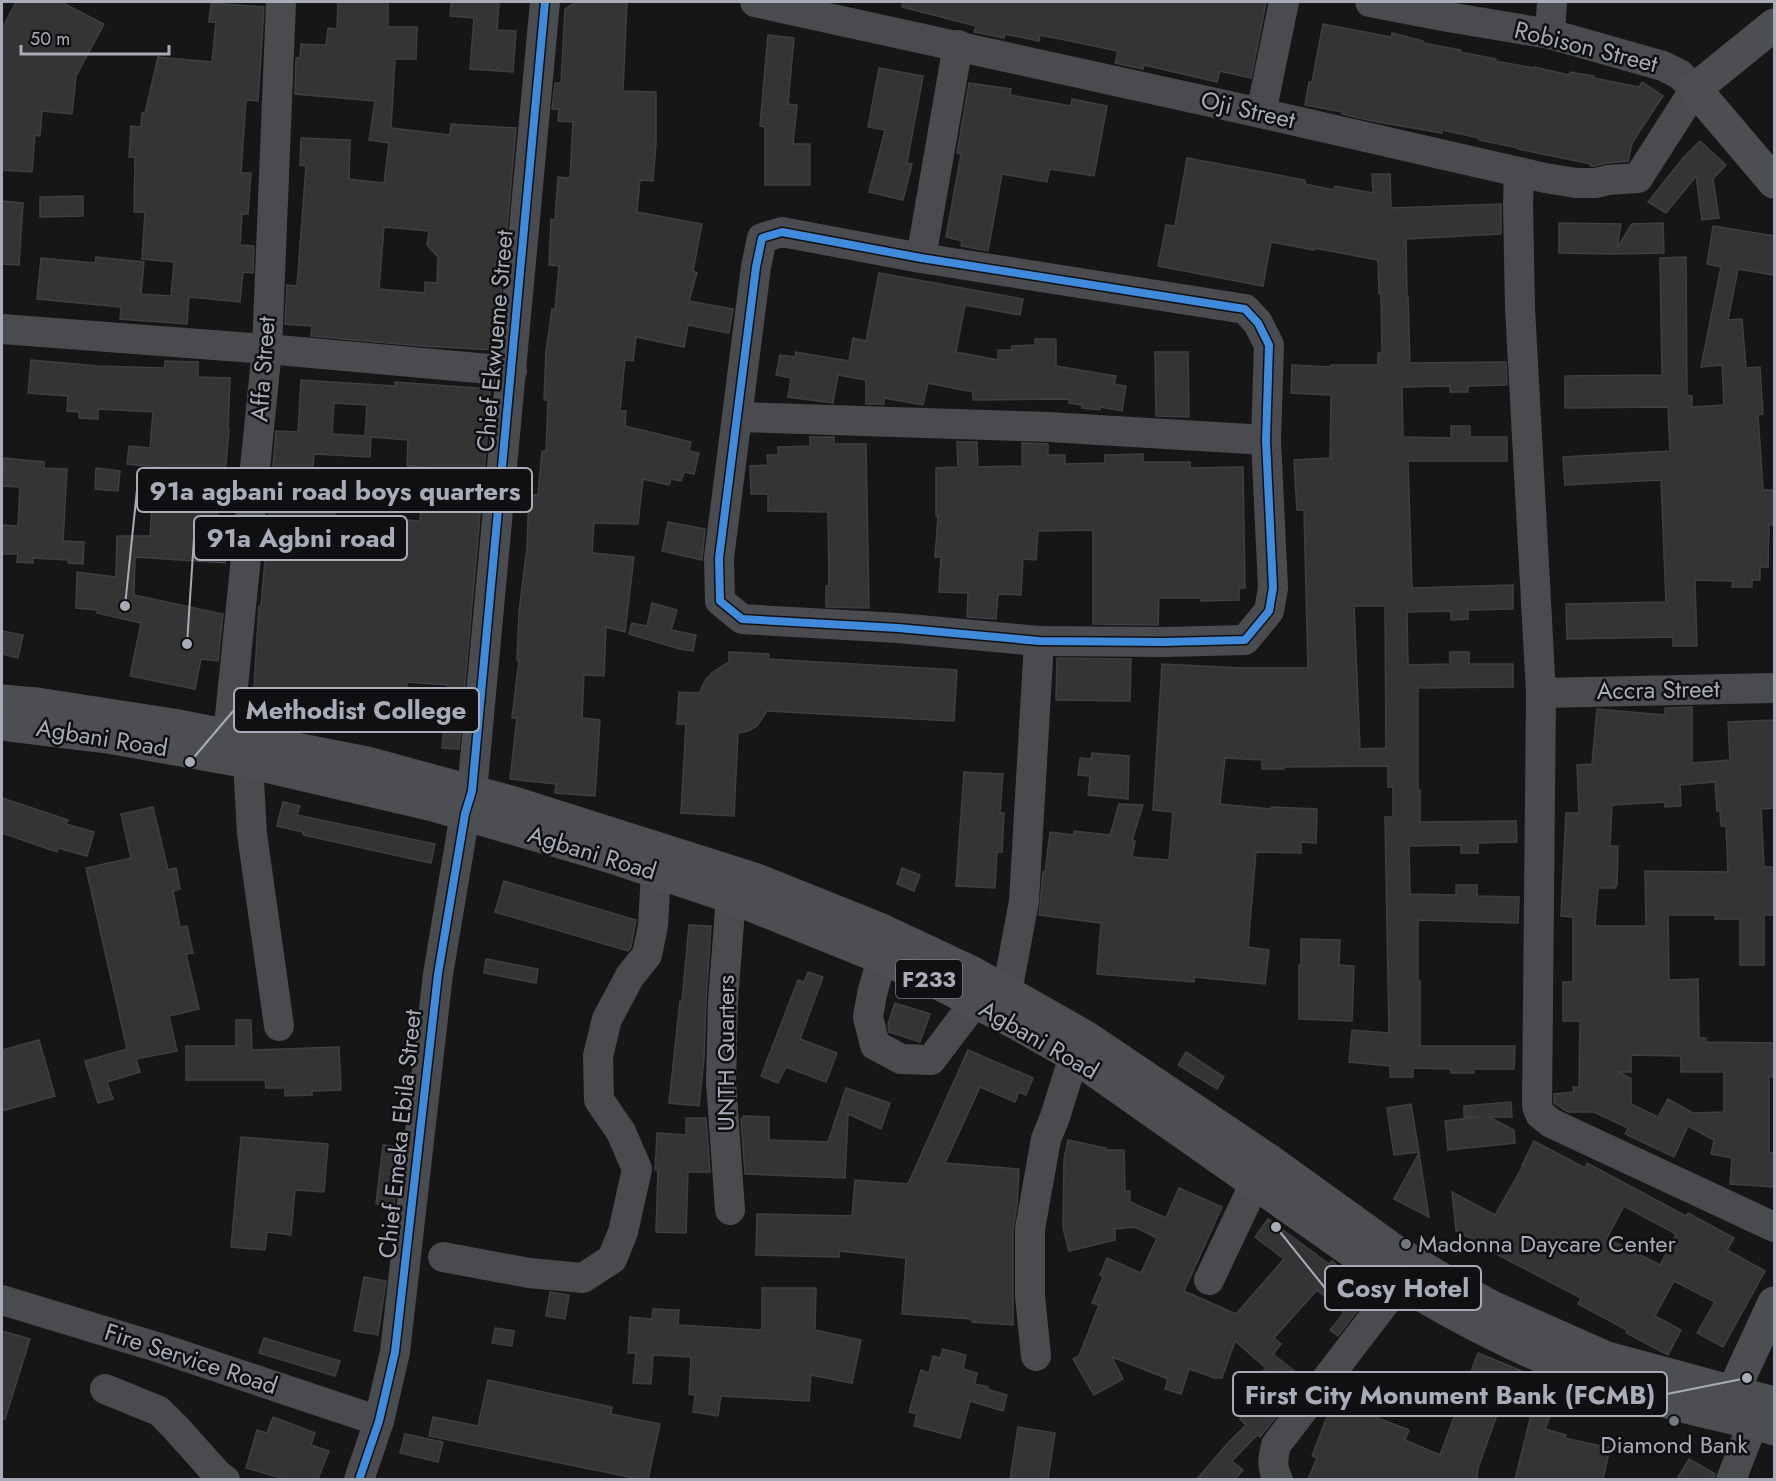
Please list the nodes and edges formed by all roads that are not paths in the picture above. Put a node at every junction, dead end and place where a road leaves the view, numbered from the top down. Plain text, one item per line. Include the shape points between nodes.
1 (281, 2) edge
2 (545, 2) edge
3 (755, 2) edge
4 (1284, 2) edge
5 (1370, 2) edge
6 (1552, 2) edge
7 (868, 13) edge
8 (1774, 25) edge
9 (1550, 34) junction
10 (958, 45) junction
11 (1695, 89) junction
12 (1261, 113) junction
13 (1519, 172) junction
14 (1774, 182) edge
15 (921, 258) junction
16 (2, 329) edge
17 (267, 349) junction
18 (512, 371) junction
19 (737, 417) junction
20 (1266, 440) junction
21 (1039, 641) junction
22 (1774, 688) edge
23 (1541, 693) junction
24 (2, 701) edge
25 (2, 724) edge
26 (228, 736) junction
27 (248, 762) junction
28 (468, 802) junction
29 (656, 872) junction
30 (731, 897) junction
31 (882, 958) junction
32 (1007, 992) junction
33 (975, 1002) junction
34 (279, 1026) dead end
35 (1074, 1056) junction
36 (1255, 1183) junction
37 (730, 1210) dead end
38 (1774, 1227) edge
39 (443, 1257) dead end
40 (1209, 1280) dead end
41 (1400, 1283) junction
42 (2, 1300) edge
43 (1774, 1303) edge
44 (1036, 1356) dead end
45 (105, 1389) dead end
46 (1751, 1413) edge
47 (379, 1421) junction
48 (225, 1479) edge
49 (359, 1479) edge
50 (1278, 1479) edge
51 (1731, 1479) edge

1 - 17 street, Affa Street
2 - 18 street, Chief Ekwueme Street
3 - 7 street, Oji Street
4 - 12 street
5 - 9 street, Robison Street
6 - 9 street
7 - 10 street, Oji Street
8 - 11 main road
9 - 11 street, Robison Street via 1663,66
10 - 12 street, Oji Street
10 - 15 street
11 - 13 street, Oji Street via 1638,178 1576,183
11 - 14 main road
12 - 13 street, Oji Street
13 - 23 street via 1521,308
15 - 19 street via 782,232 762,238
15 - 20 street via 1245,309 1258,323 1269,345
16 - 17 street
17 - 18 street
17 - 26 street, Affa Street
18 - 28 street, Chief Ekwueme Street
19 - 20 street via 1049,427
19 - 21 street via 719,558 720,601 742,619
20 - 21 street via 1273,588 1269,611 1245,639
21 - 32 street via 1024,901
22 - 23 street, Accra Street
23 - 38 street via 1537,1094 1540,1114 1551,1123
24 - 26 main road, Agbani Road / F233
25 - 27 main road, Agbani Road / F233 via 108,736
26 - 28 main road, Agbani Road / F233 via 367,763
27 - 28 main road, Agbani Road / F233
27 - 34 street via 252,834
28 - 29 main road, Agbani Road / F233
28 - 32 main road, Agbani Road / F233 via 514,802 757,880 877,928
28 - 47 street, Chief Emeka Ebila Street via 438,974 395,1352
29 - 30 main road, Agbani Road / F233
29 - 39 street via 647,955 630,976 607,1019 598,1056 599,1100 621,1132 637,1169 623,1232 612,1259 583,1278 529,1273
30 - 31 main road, Agbani Road / F233
30 - 37 street, UNTH Quarters via 721,1082
31 - 33 main road, Agbani Road / F233
31 - 33 street via 868,1017 875,1046 901,1059 931,1060
32 - 46 main road, Agbani Road / F233 via 1084,1036 1267,1159 1396,1252 1455,1287 1607,1358
33 - 35 main road, Agbani Road / F233
35 - 36 main road, Agbani Road / F233
35 - 44 street via 1046,1139 1030,1229 1030,1296
36 - 40 street
36 - 41 main road, Agbani Road / F233
41 - 46 main road, Agbani Road / F233 via 1460,1318 1588,1376 1651,1398
41 - 50 street via 1276,1445 1273,1470
42 - 47 street, Fire Service Road
43 - 46 main road
45 - 48 street via 159,1411
46 - 51 street
47 - 49 street, Chief Emeka Ebila Street

